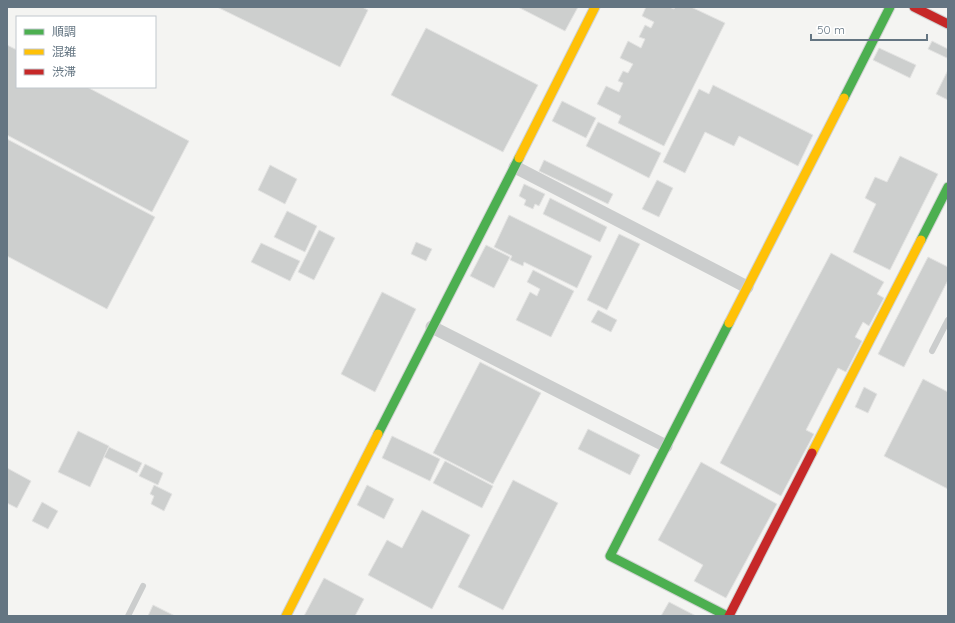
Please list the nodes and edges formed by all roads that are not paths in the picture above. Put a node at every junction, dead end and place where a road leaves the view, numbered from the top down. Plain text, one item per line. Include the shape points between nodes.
1 (595, 7) edge
2 (890, 7) edge
3 (914, 7) edge
4 (948, 24) edge
5 (515, 167) junction
6 (948, 187) edge
7 (747, 287) junction
8 (948, 320) edge
9 (432, 327) junction
10 (932, 351) dead end
11 (666, 446) junction
12 (142, 586) dead end
13 (128, 616) edge
14 (286, 616) edge
15 (728, 616) edge

1 - 5 street
2 - 7 street
3 - 4 street
5 - 7 street
5 - 9 street
6 - 15 street
7 - 11 street
8 - 10 lane
9 - 11 street
9 - 14 street
11 - 15 street via 610,556
12 - 13 lane

